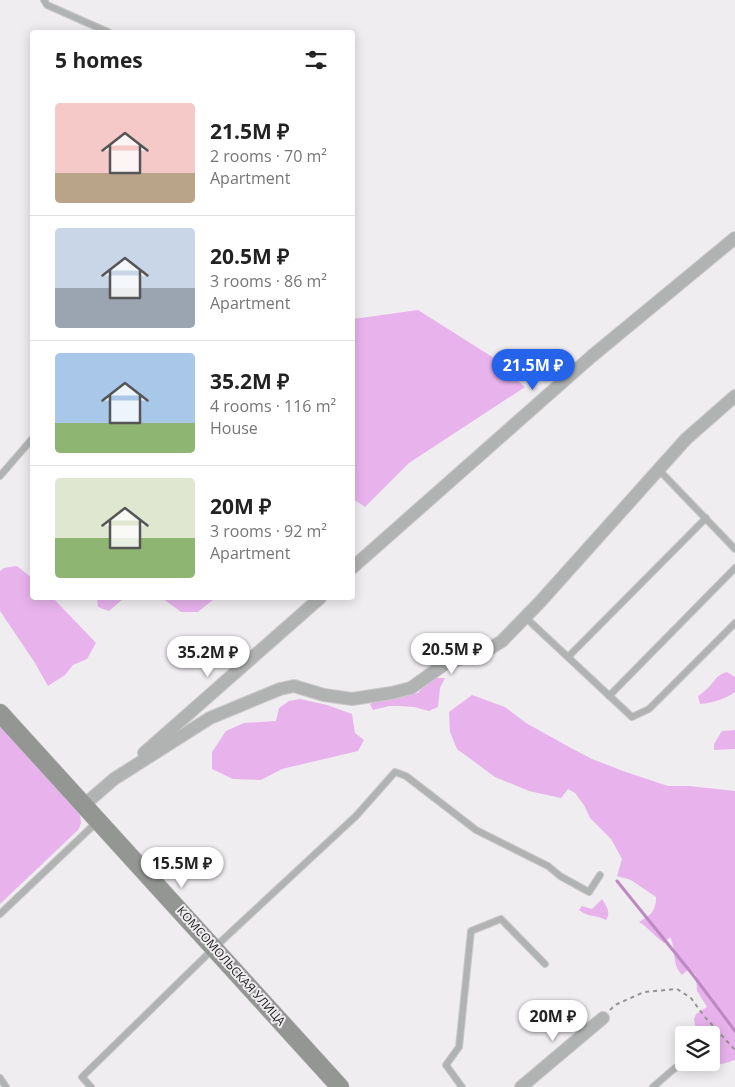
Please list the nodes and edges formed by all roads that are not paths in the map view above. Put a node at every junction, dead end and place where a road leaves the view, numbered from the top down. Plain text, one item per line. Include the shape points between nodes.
1 (44, 0) edge
2 (104, 30) edge
3 (735, 238) edge
4 (735, 396) edge
5 (30, 441) edge
6 (658, 469) junction
7 (0, 476) edge
8 (706, 518) junction
9 (735, 549) edge
10 (355, 565) edge
11 (735, 568) edge
12 (318, 600) edge
13 (525, 618) junction
14 (735, 623) edge
15 (568, 657) junction
16 (609, 696) junction
17 (0, 712) edge
18 (114, 780) junction
19 (84, 805) junction
20 (98, 821) junction
21 (600, 875) dead end
22 (0, 914) edge
23 (214, 948) junction
24 (545, 964) dead end
25 (603, 1018) road end
26 (675, 1068) dead end
27 (0, 1078) edge
28 (6, 1087) edge
29 (91, 1087) edge
30 (340, 1087) edge
31 (462, 1087) edge
32 (521, 1087) edge
33 (653, 1087) edge

1 - 2 lane
3 - 10 street via 592,356
4 - 6 street via 686,439
5 - 7 lane
6 - 8 lane
6 - 13 street
8 - 9 lane
8 - 15 lane
11 - 16 lane
12 - 18 street
13 - 15 lane
13 - 18 street via 502,641 486,651 446,663 411,688 392,694 352,699 294,686 280,689 210,718
14 - 16 lane via 649,708 632,717
15 - 16 lane
17 - 19 main road, КОМСОМОЛЬСКАЯ УЛИЦА
18 - 19 street
19 - 20 main road, КОМСОМОЛЬСКАЯ УЛИЦА
20 - 22 lane
20 - 23 main road, КОМСОМОЛЬСКАЯ УЛИЦА
21 - 23 lane via 590,892 548,866 476,830 406,776 395,772 356,816
23 - 29 lane via 82,1077
23 - 30 main road, КОМСОМОЛЬСКАЯ УЛИЦА
24 - 31 lane via 500,919 471,931 459,1047 446,1065
25 - 32 street
26 - 33 lane
27 - 28 lane

